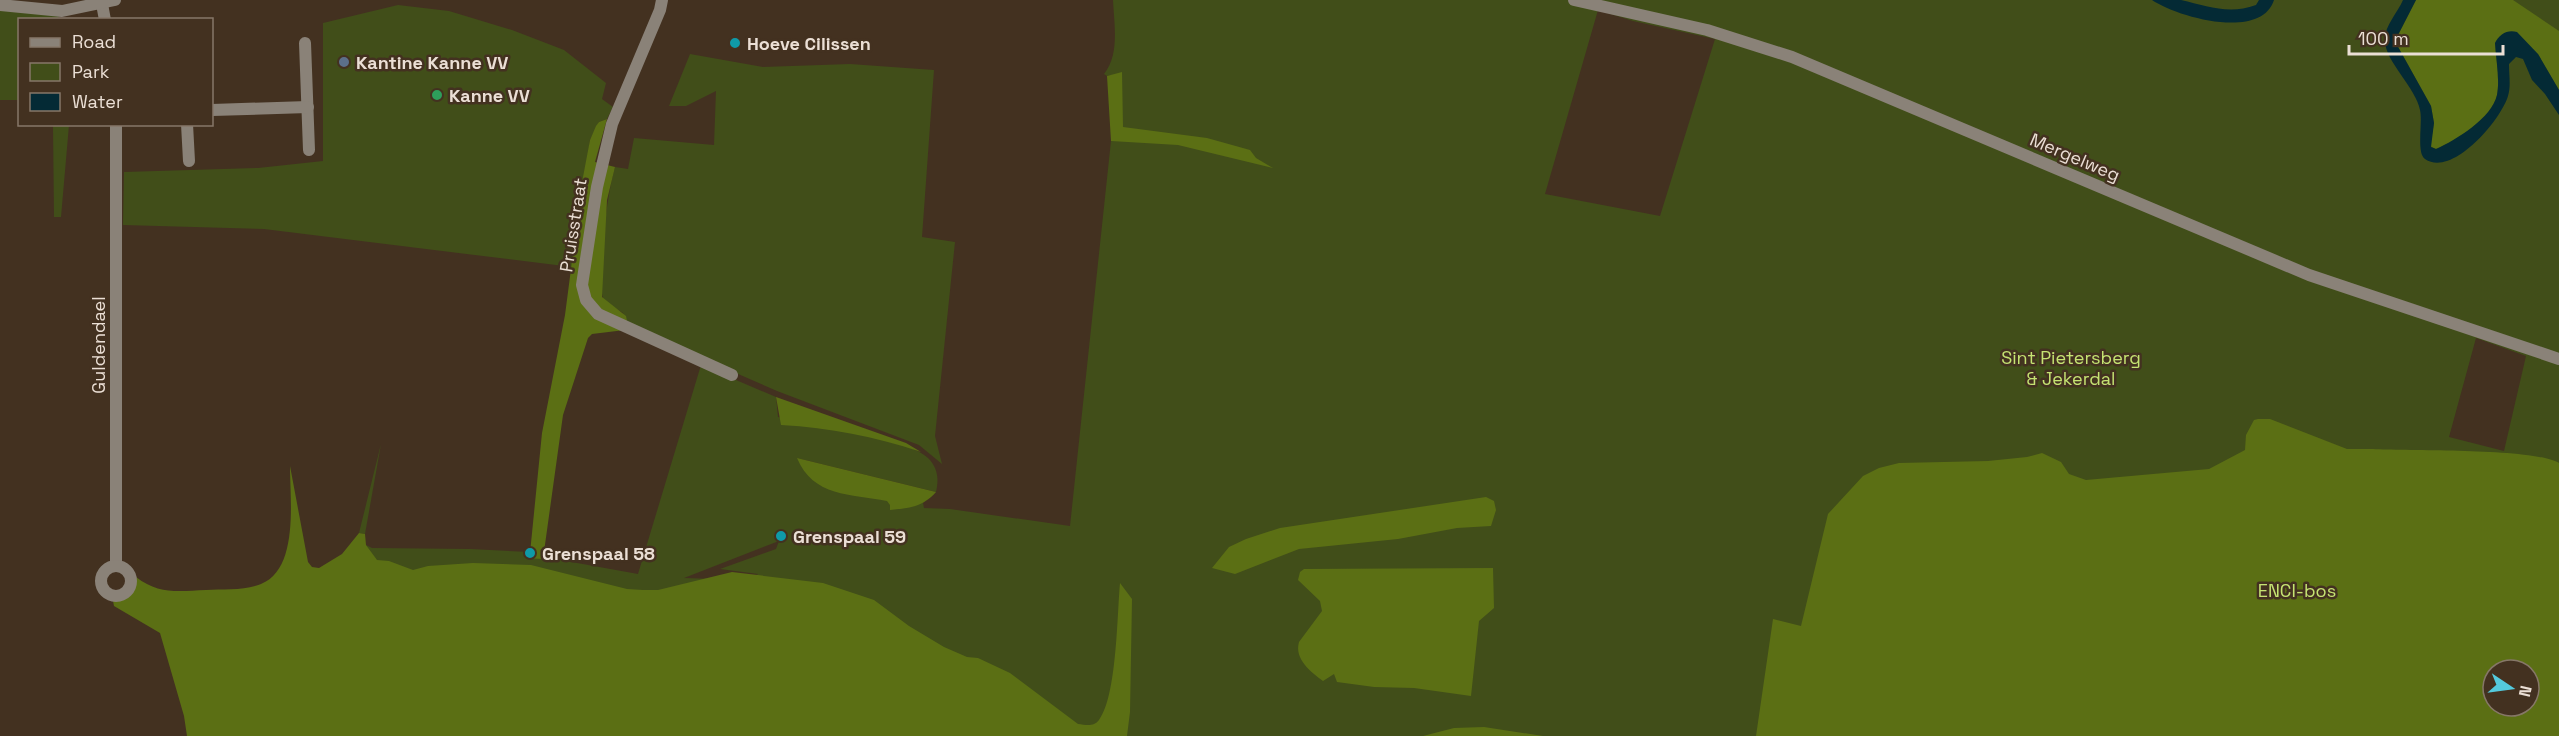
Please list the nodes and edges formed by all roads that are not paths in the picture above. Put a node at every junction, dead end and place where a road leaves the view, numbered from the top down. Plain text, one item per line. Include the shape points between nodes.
1 (115, 0) edge
2 (662, 0) edge
3 (1574, 0) edge
4 (102, 4) junction
5 (0, 5) edge
6 (105, 18) edge
7 (305, 43) dead end
8 (308, 107) junction
9 (213, 110) edge
10 (116, 126) edge
11 (187, 126) edge
12 (309, 150) dead end
13 (189, 161) dead end
14 (2559, 359) edge
15 (732, 375) dead end
16 (116, 566) dead end

1 - 4 street
2 - 15 street, Pruisstraat via 612,124 597,187 582,285 592,309 605,318
3 - 14 street, Mergelweg via 1707,30 1792,57 2309,275
4 - 5 street via 62,11
4 - 6 street
7 - 8 street
8 - 9 street
8 - 12 street
10 - 16 street, Guldendael
11 - 13 street

